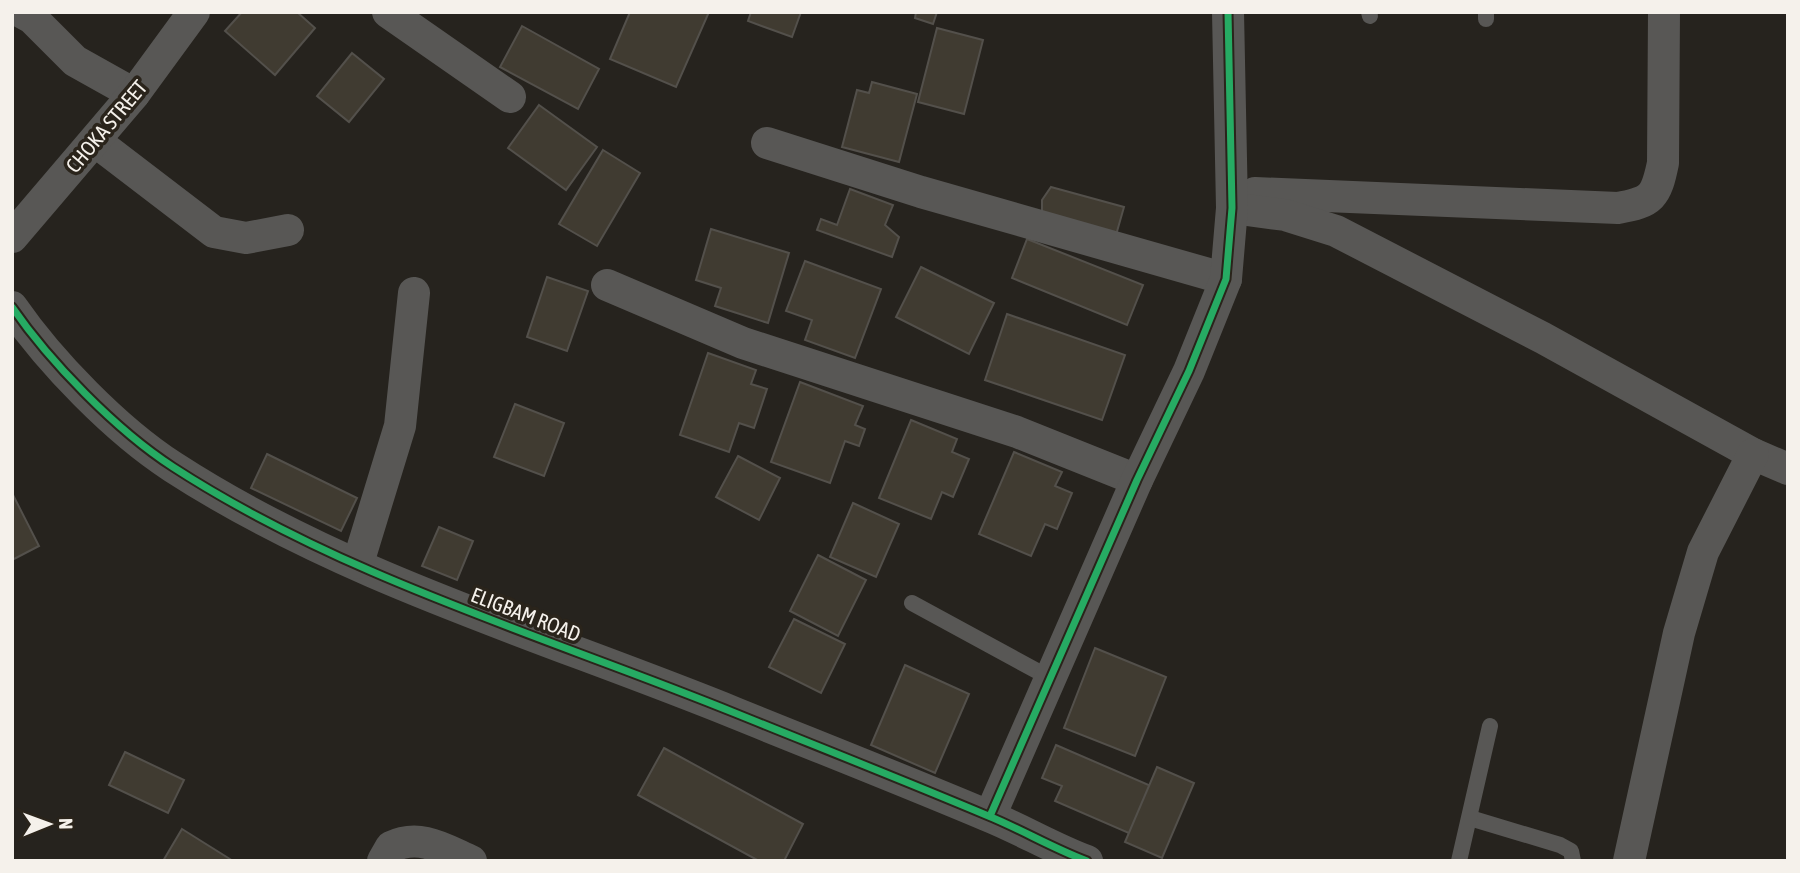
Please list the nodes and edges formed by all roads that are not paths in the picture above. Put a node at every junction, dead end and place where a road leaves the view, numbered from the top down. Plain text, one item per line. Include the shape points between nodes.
1 (21, 12) edge
2 (194, 12) edge
3 (388, 12) edge
4 (1228, 12) edge
5 (1664, 12) edge
6 (134, 94) junction
7 (510, 97) dead end
8 (95, 141) junction
9 (767, 143) dead end
10 (1232, 200) junction
11 (288, 230) dead end
12 (12, 237) edge
13 (1226, 279) junction
14 (607, 285) dead end
15 (414, 293) dead end
16 (18, 325) edge
17 (1753, 454) junction
18 (1788, 469) edge
19 (1137, 480) junction
20 (358, 563) junction
21 (912, 603) dead end
22 (1050, 678) junction
23 (1490, 726) dead end
24 (990, 816) junction
25 (1470, 818) junction
26 (383, 861) edge
27 (471, 861) edge
28 (1087, 861) edge
29 (1460, 861) edge
30 (1573, 861) edge
31 (1629, 861) edge

1 - 6 street via 75,61
2 - 6 street, CHOKA STREET
3 - 7 street
4 - 10 street
5 - 10 street via 1663,163 1651,198 1639,204 1618,208
6 - 8 street, CHOKA STREET
8 - 11 street via 214,232 246,238
8 - 12 street, CHOKA STREET
9 - 13 street
10 - 13 street
10 - 17 street via 1336,231
13 - 19 street
14 - 19 street via 743,343 1017,432
15 - 20 street via 400,426
16 - 20 street, ELIGBAM ROAD via 82,391 170,465 224,498
17 - 18 street
17 - 31 street via 1703,552 1679,633
19 - 22 street
20 - 24 street, ELIGBAM ROAD via 494,622 734,712
21 - 22 lane
22 - 24 street
23 - 25 lane
24 - 28 street, ELIGBAM ROAD
25 - 29 lane
25 - 30 lane via 1560,845 1571,850
26 - 27 street via 391,847 414,840

